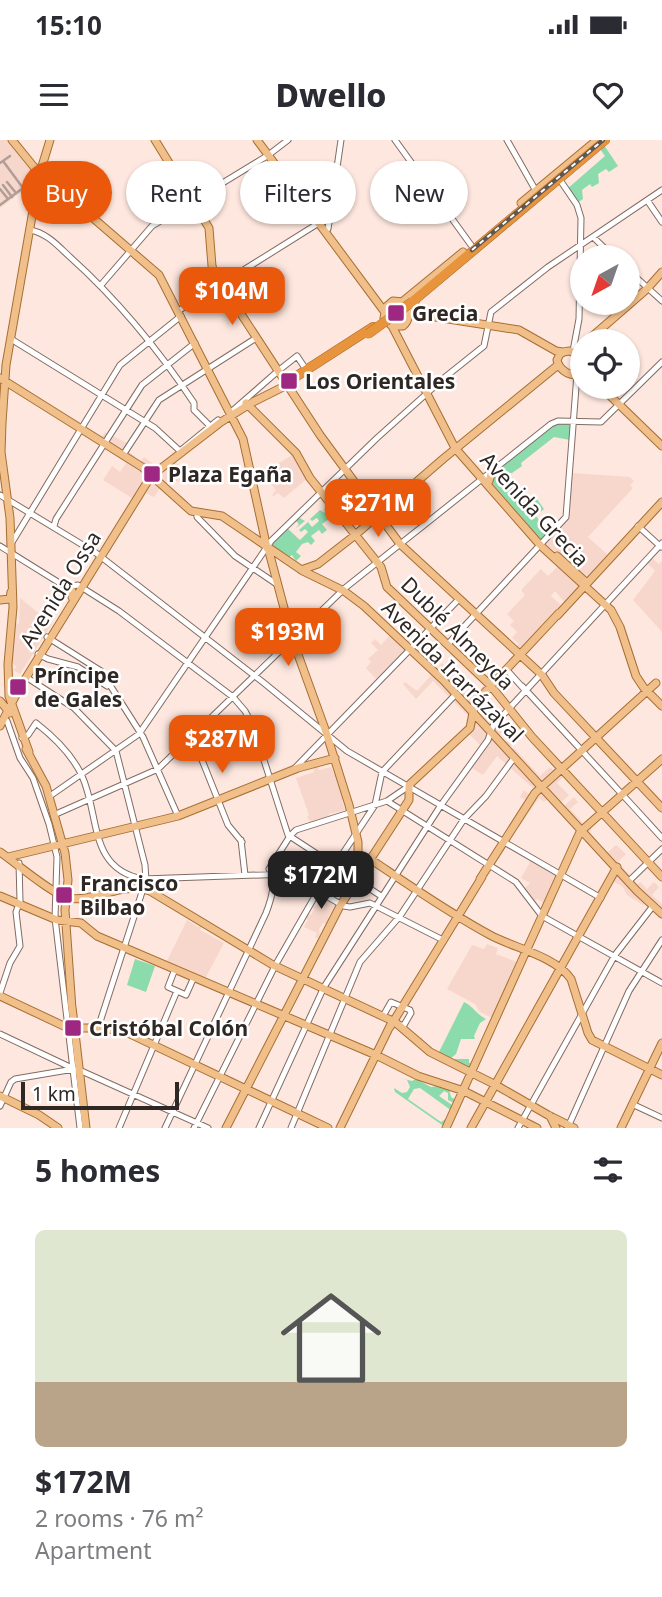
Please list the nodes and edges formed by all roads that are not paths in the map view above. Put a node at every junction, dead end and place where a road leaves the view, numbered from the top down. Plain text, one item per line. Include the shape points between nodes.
1 (12, 140) edge
2 (50, 140) edge
3 (155, 140) edge
4 (259, 140) edge
5 (288, 140) edge
6 (341, 140) edge
7 (397, 140) edge
8 (506, 140) edge
9 (607, 140) edge
10 (595, 143) edge
11 (269, 154) junction
12 (30, 161) edge
13 (41, 161) edge
14 (168, 161) edge
15 (275, 161) edge
16 (337, 161) edge
17 (226, 180) edge
18 (560, 181) junction
19 (538, 186) junction
20 (662, 190) edge
21 (647, 200) junction
22 (521, 203) junction
23 (662, 222) edge
24 (31, 224) edge
25 (101, 224) edge
26 (155, 224) edge
27 (206, 224) edge
28 (323, 224) edge
29 (326, 224) edge
30 (326, 224) edge
31 (502, 226) junction
32 (30, 230) junction
33 (593, 237) junction
34 (471, 242) junction
35 (577, 245) edge
36 (581, 245) edge
37 (601, 245) edge
38 (131, 250) junction
39 (570, 252) edge
40 (662, 272) edge
41 (640, 281) edge
42 (101, 285) junction
43 (222, 286) junction
44 (648, 288) junction
45 (662, 301) edge
46 (390, 303) junction
47 (409, 308) junction
48 (180, 314) junction
49 (387, 319) junction
50 (402, 326) junction
51 (488, 327) junction
52 (601, 329) edge
53 (256, 338) junction
54 (11, 339) junction
55 (149, 340) junction
56 (195, 343) junction
57 (570, 353) edge
58 (332, 354) junction
59 (570, 356) edge
60 (167, 365) junction
61 (558, 365) junction
62 (661, 365) edge
63 (308, 368) junction
64 (570, 369) edge
65 (278, 370) junction
66 (208, 371) junction
67 (2, 378) edge
68 (183, 386) junction
69 (283, 386) junction
70 (429, 393) junction
71 (103, 396) junction
72 (574, 399) edge
73 (615, 399) edge
74 (619, 403) junction
75 (245, 404) junction
76 (126, 410) junction
77 (231, 415) junction
78 (145, 422) junction
79 (573, 422) junction
80 (83, 428) junction
81 (208, 430) junction
82 (106, 442) junction
83 (662, 444) edge
84 (457, 448) junction
85 (180, 452) junction
86 (124, 454) junction
87 (345, 470) junction
88 (492, 471) joint
89 (152, 474) junction
90 (485, 479) junction
91 (321, 492) junction
92 (4, 496) edge
93 (661, 502) edge
94 (31, 512) junction
95 (197, 514) junction
96 (223, 516) junction
97 (378, 516) junction
98 (54, 526) junction
99 (638, 526) junction
100 (355, 535) junction
101 (542, 542) junction
102 (400, 544) junction
103 (268, 546) junction
104 (661, 546) edge
105 (6, 548) edge
106 (99, 555) junction
107 (377, 562) junction
108 (253, 568) junction
109 (304, 569) junction
110 (276, 582) junction
111 (585, 584) junction
112 (66, 587) junction
113 (80, 587) junction
114 (11, 588) junction
115 (343, 590) junction
116 (72, 597) junction
117 (459, 599) junction
118 (6, 600) edge
119 (607, 603) junction
120 (12, 613) junction
121 (476, 614) junction
122 (429, 629) junction
123 (49, 638) junction
124 (205, 638) junction
125 (292, 638) junction
126 (448, 645) junction
127 (410, 648) junction
128 (41, 655) junction
129 (520, 655) junction
130 (188, 663) junction
131 (508, 671) junction
132 (27, 673) junction
133 (254, 675) junction
134 (542, 675) junction
135 (659, 680) edge
136 (107, 686) junction
137 (491, 687) junction
138 (12, 688) junction
139 (648, 690) junction
140 (526, 691) junction
141 (456, 694) junction
142 (232, 696) junction
143 (662, 704) edge
144 (508, 708) junction
145 (5, 712) edge
146 (475, 712) junction
147 (140, 734) junction
148 (327, 734) junction
149 (463, 734) junction
150 (491, 734) junction
151 (23, 736) junction
152 (596, 738) junction
153 (189, 739) junction
154 (115, 751) junction
155 (581, 751) junction
156 (349, 752) junction
157 (662, 757) edge
158 (335, 758) junction
159 (515, 758) junction
160 (157, 769) junction
161 (295, 769) junction
162 (562, 769) junction
163 (383, 771) junction
164 (81, 774) junction
165 (270, 780) junction
166 (636, 780) junction
167 (122, 785) junction
168 (409, 786) junction
169 (542, 786) junction
170 (622, 794) junction
171 (50, 796) junction
172 (89, 799) junction
173 (218, 801) junction
174 (388, 801) junction
175 (375, 805) junction
176 (442, 805) junction
177 (662, 808) edge
178 (403, 811) junction
179 (601, 812) junction
180 (351, 813) junction
181 (55, 814) junction
182 (178, 816) junction
183 (464, 818) junction
184 (134, 827) junction
185 (427, 827) junction
186 (584, 828) junction
187 (98, 836) junction
188 (290, 836) junction
189 (662, 838) edge
190 (505, 839) junction
191 (449, 841) junction
192 (59, 846) junction
193 (359, 846) junction
194 (662, 849) edge
195 (0, 851) edge
196 (9, 857) junction
197 (371, 860) junction
198 (648, 863) junction
199 (19, 864) junction
200 (335, 866) junction
201 (489, 866) junction
202 (617, 868) junction
203 (270, 872) junction
204 (245, 874) junction
205 (395, 875) junction
206 (561, 875) junction
207 (662, 877) edge
208 (357, 881) junction
209 (631, 883) junction
210 (146, 885) junction
211 (417, 890) junction
212 (318, 891) junction
213 (63, 894) junction
214 (0, 896) edge
215 (381, 896) junction
216 (601, 898) junction
217 (19, 904) junction
218 (341, 905) junction
219 (375, 905) junction
220 (653, 906) junction
221 (662, 913) edge
222 (458, 915) junction
223 (542, 916) junction
224 (399, 917) junction
225 (61, 920) junction
226 (579, 936) junction
227 (444, 938) junction
228 (662, 940) edge
229 (124, 947) junction
230 (249, 949) junction
231 (527, 950) junction
232 (615, 957) junction
233 (275, 965) junction
234 (175, 969) junction
235 (561, 969) junction
236 (641, 972) junction
237 (194, 977) junction
238 (304, 978) junction
239 (662, 983) edge
240 (324, 987) junction
241 (177, 991) junction
242 (229, 992) junction
243 (0, 995) edge
244 (345, 997) junction
245 (256, 1004) junction
246 (402, 1005) junction
247 (582, 1011) junction
248 (284, 1016) junction
249 (383, 1016) junction
250 (395, 1023) junction
251 (306, 1026) junction
252 (98, 1028) junction
253 (71, 1029) junction
254 (0, 1034) edge
255 (329, 1036) junction
256 (662, 1043) edge
257 (154, 1045) junction
258 (603, 1046) junction
259 (376, 1055) junction
260 (195, 1065) junction
261 (77, 1069) junction
262 (471, 1069) junction
263 (650, 1069) junction
264 (662, 1075) edge
265 (220, 1077) junction
266 (496, 1084) junction
267 (246, 1089) junction
268 (463, 1090) junction
269 (134, 1093) junction
270 (1, 1101) edge
271 (272, 1101) junction
272 (486, 1102) junction
273 (632, 1104) junction
274 (531, 1105) junction
275 (173, 1112) junction
276 (297, 1113) junction
277 (549, 1116) junction
278 (662, 1119) edge
279 (520, 1124) edge
280 (195, 1125) edge
281 (570, 1127) edge
282 (58, 1128) edge
283 (80, 1128) edge
284 (86, 1128) edge
285 (120, 1128) edge
286 (166, 1128) edge
287 (208, 1128) edge
288 (227, 1128) edge
289 (259, 1128) edge
290 (291, 1128) edge
291 (328, 1128) edge
292 (340, 1128) edge
293 (446, 1128) edge
294 (471, 1128) edge
295 (537, 1128) edge
296 (556, 1128) edge
297 (621, 1128) edge
298 (657, 1128) edge

1 - 12 main road
2 - 13 main road
3 - 14 main road
4 - 11 main road, Avenida Grecia
5 - 11 street
6 - 16 street
7 - 34 street
8 - 19 street via 528,178
9 - 10 highway
9 - 18 main road
10 - 19 main road
10 - 22 highway
10 - 31 highway
11 - 15 main road, Avenida Grecia
11 - 17 street
18 - 34 main road
18 - 35 street via 578,212
19 - 22 main road
20 - 21 street
21 - 23 street
21 - 33 street
22 - 34 highway
24 - 32 main road
25 - 38 main road
26 - 38 street
27 - 43 main road via 212,266
28 - 43 street
29 - 46 main road, Avenida Grecia via 383,302
30 - 49 main road, Avenida Grecia
31 - 34 highway
31 - 47 highway
32 - 42 street via 48,238
32 - 54 main road
33 - 36 street
33 - 37 street
34 - 47 main road
34 - 47 highway
38 - 42 street
38 - 48 main road via 157,272
39 - 51 street via 492,311
40 - 44 main road
41 - 44 street
42 - 55 street
43 - 48 street
43 - 53 main road
44 - 45 street
44 - 52 main road
46 - 47 main road
46 - 49 main road
47 - 50 main road
47 - 51 main road
47 - 58 highway, bridge
48 - 55 street
48 - 56 main road
49 - 50 main road
49 - 58 main road
49 - 58 main road
49 - 70 main road, Avenida Grecia
50 - 70 main road, Avenida Grecia
51 - 57 main road via 526,332 556,351
51 - 61 main road via 527,337 553,354
51 - 70 street via 485,345
53 - 65 main road
53 - 66 street
54 - 67 main road
54 - 71 street
55 - 60 street
55 - 71 street via 120,365
56 - 60 street
56 - 66 main road
58 - 63 highway
58 - 69 main road
59 - 61 main road
60 - 68 street
60 - 76 street via 143,384
61 - 64 main road
61 - 84 main road
62 - 74 street
63 - 65 street via 297,356
63 - 69 highway
65 - 69 main road
65 - 75 street
66 - 68 street
66 - 77 main road
67 - 80 main road
67 - 92 main road
68 - 78 street via 159,400
68 - 81 street
69 - 75 main road
69 - 75 main road
69 - 87 main road
70 - 84 main road, Avenida Grecia
70 - 87 street
71 - 76 street
71 - 80 street
72 - 79 street
73 - 74 main road
74 - 79 street via 600,423
74 - 83 main road
75 - 77 main road, Avenida Ossa
75 - 91 main road, Dublé Almeyda via 296,453
76 - 78 street
76 - 82 street
77 - 81 main road, Avenida Ossa
77 - 103 main road via 247,450
78 - 85 street
78 - 86 street
79 - 88 street via 551,424
79 - 101 street via 566,517
80 - 82 main road
80 - 94 street
81 - 85 main road, Avenida Ossa
82 - 86 main road
82 - 98 street
84 - 90 main road, Avenida Grecia
84 - 97 main road
85 - 89 main road, Avenida Ossa
86 - 89 main road
87 - 91 street
87 - 97 main road
88 - 90 main road
89 - 95 main road
89 - 96 main road, Avenida Irarrázaval via 191,510
89 - 106 main road, Avenida Ossa
90 - 101 main road, Avenida Grecia
90 - 102 street
91 - 100 main road, Dublé Almeyda
91 - 103 street
92 - 94 street
92 - 105 main road
93 - 99 main road
94 - 98 street
94 - 105 street
95 - 96 main road
95 - 108 street via 235,556
96 - 103 main road, Avenida Irarrázaval
97 - 100 main road
97 - 102 main road
98 - 106 street
99 - 104 street
99 - 111 main road
100 - 107 main road, Dublé Almeyda
100 - 109 main road via 317,565
101 - 111 main road, Avenida Grecia
101 - 121 street
102 - 107 street
102 - 117 main road
103 - 108 street
103 - 109 main road, Avenida Irarrázaval
103 - 110 main road
104 - 119 street
105 - 112 street
105 - 114 main road
106 - 113 main road, Avenida Ossa
106 - 124 street
107 - 115 street
107 - 122 main road, Dublé Almeyda via 386,586
108 - 110 street
108 - 124 street
109 - 115 main road, Avenida Irarrázaval
110 - 125 main road
111 - 119 main road, Avenida Grecia
111 - 129 main road
112 - 113 street
112 - 116 main road
113 - 116 main road, Avenida Ossa
113 - 123 main road, Avenida Ossa
113 - 130 street
114 - 118 main road
114 - 120 main road
115 - 125 street
115 - 127 main road, Avenida Irarrázaval
116 - 123 main road, Avenida Ossa
117 - 121 main road
117 - 122 street
118 - 120 main road
119 - 134 street
119 - 139 main road, Avenida Grecia via 618,614 637,672
120 - 138 main road
121 - 126 street
121 - 129 main road
122 - 126 main road, Dublé Almeyda
122 - 127 street
123 - 128 main road, Avenida Ossa
123 - 136 street via 99,670
124 - 130 street
124 - 133 street
125 - 133 street
125 - 148 main road
126 - 137 main road, Dublé Almeyda
127 - 141 main road, Avenida Irarrázaval
127 - 146 main road, Avenida Irarrázaval
127 - 148 street
128 - 132 main road, Avenida Ossa
128 - 136 street via 78,667
129 - 131 main road
129 - 134 main road
130 - 142 street
130 - 147 street
131 - 137 main road
131 - 140 street
132 - 138 main road, Avenida Ossa
132 - 145 main road, Avenida Ossa
132 - 154 street via 74,708
133 - 142 street
133 - 148 street
134 - 140 street
134 - 152 main road
135 - 139 main road
136 - 147 street
137 - 144 main road, Dublé Almeyda
137 - 146 main road
138 - 145 main road
139 - 143 main road, Avenida Grecia
139 - 152 main road
140 - 144 street
140 - 155 street
141 - 146 main road, Avenida Irarrázaval
141 - 163 street
142 - 153 street
142 - 165 street via 250,720
144 - 150 street
144 - 162 main road, Dublé Almeyda
145 - 151 main road
145 - 192 street
146 - 149 main road
146 - 149 main road via 472,727
146 - 150 main road, Avenida Irarrázaval
147 - 154 street
147 - 160 street
148 - 156 street
148 - 158 main road
148 - 161 street
149 - 168 main road
150 - 159 main road, Avenida Irarrázaval
150 - 176 street
151 - 164 street via 36,723 65,749
151 - 171 main road
152 - 155 main road
152 - 166 main road
153 - 160 street
153 - 173 street
154 - 164 street
154 - 167 street
155 - 162 main road
155 - 170 street
156 - 158 street
156 - 163 street
157 - 166 main road
158 - 161 main road
158 - 180 main road
159 - 169 main road, Avenida Irarrázaval
159 - 183 street
160 - 167 street
160 - 182 street
161 - 165 main road
162 - 169 main road
162 - 179 main road, Dublé Almeyda
163 - 168 street
163 - 175 street
164 - 171 street
164 - 172 street
165 - 173 main road
165 - 188 street
166 - 170 main road
166 - 177 main road
167 - 172 street
167 - 184 street
168 - 174 street
168 - 176 street
168 - 178 main road via 410,798
169 - 186 main road, Avenida Irarrázaval
169 - 190 main road
170 - 179 main road
170 - 189 street
171 - 181 main road
172 - 181 street
172 - 187 street
173 - 182 main road
173 - 204 street via 242,842
174 - 175 street
174 - 178 street
175 - 180 street
175 - 193 street
176 - 183 street
176 - 185 street
178 - 185 street
178 - 197 main road
179 - 186 main road
179 - 198 main road, Dublé Almeyda
180 - 188 street
180 - 193 main road
181 - 192 main road
182 - 184 main road
183 - 190 street
183 - 191 street
184 - 187 main road
184 - 210 street
185 - 191 street
185 - 205 street
186 - 202 main road, Avenida Irarrázaval
186 - 206 main road
187 - 192 main road
187 - 210 street via 109,861
188 - 200 street
188 - 203 street
190 - 201 main road
190 - 206 street
191 - 201 street
191 - 211 street
192 - 196 main road
192 - 213 street
192 - 213 main road via 67,874
193 - 197 main road via 359,857
193 - 200 street
194 - 198 street
195 - 196 main road
196 - 199 main road
197 - 205 main road
197 - 208 main road
198 - 207 main road, Dublé Almeyda
198 - 209 street
199 - 213 main road
199 - 217 street
200 - 208 street
200 - 212 street
201 - 222 main road
201 - 223 street via 517,883
202 - 209 main road, Avenida Irarrázaval
202 - 216 main road
203 - 204 street
203 - 212 street via 288,874
203 - 230 street via 270,902
204 - 210 street
205 - 211 main road
205 - 215 street
206 - 216 street
206 - 223 main road
208 - 215 street
208 - 218 main road
209 - 220 main road, Avenida Irarrázaval
209 - 221 main road, Avenida Irarrázaval
210 - 213 main road
210 - 229 street
210 - 230 main road
211 - 222 main road
211 - 224 street
212 - 218 street
212 - 233 street
213 - 225 main road
213 - 225 main road
214 - 217 main road
215 - 219 street
216 - 226 main road
217 - 225 main road
217 - 243 street via 20,947
218 - 219 street
218 - 238 main road
219 - 224 street
219 - 240 street
220 - 221 main road, Avenida Irarrázaval
220 - 232 street
222 - 227 main road
222 - 231 main road
223 - 226 street
223 - 231 main road
224 - 227 street
224 - 244 street via 360,962
225 - 229 main road via 82,923 95,935
225 - 253 street
225 - 253 main road
226 - 232 street
226 - 235 main road
227 - 246 main road
228 - 236 street
229 - 234 main road
229 - 252 street
230 - 233 main road
230 - 242 street
231 - 235 main road
231 - 262 main road
232 - 236 street
232 - 247 street
233 - 238 main road
233 - 245 street
234 - 237 main road
234 - 241 street via 168,987
235 - 247 main road via 571,979
235 - 266 main road
236 - 239 street
236 - 258 street
237 - 241 street via 186,995
237 - 242 main road
238 - 240 main road
238 - 248 main road
240 - 244 main road
240 - 251 street
241 - 257 street
242 - 245 main road
242 - 260 street
243 - 253 main road
244 - 249 main road
244 - 255 street
245 - 248 main road
245 - 265 street
246 - 249 street via 391,1002
246 - 250 main road
246 - 250 street via 411,1012
247 - 258 main road via 590,1037
247 - 274 street
248 - 251 main road
248 - 267 main road
249 - 250 main road
250 - 259 main road
250 - 262 main road via 426,1048
251 - 255 main road
251 - 271 street
252 - 253 main road
252 - 257 main road
253 - 261 main road
254 - 261 street
255 - 259 main road
255 - 276 street
256 - 263 main road
257 - 260 main road
257 - 269 street
258 - 263 main road
258 - 281 street
259 - 268 main road via 418,1076
259 - 292 main road
260 - 265 main road
260 - 275 street
261 - 269 street
261 - 270 street via 13,1080
261 - 283 street
261 - 284 main road
262 - 266 main road
262 - 268 main road
263 - 264 main road
263 - 273 main road
265 - 267 main road
265 - 280 street
266 - 272 main road
266 - 274 main road
267 - 271 main road
267 - 288 main road
268 - 272 main road
268 - 293 main road
269 - 275 street
269 - 285 street
270 - 282 main road
271 - 276 main road
271 - 289 street
272 - 279 main road
272 - 294 main road
273 - 278 street
273 - 297 main road
274 - 277 main road
274 - 279 street
275 - 280 street
275 - 286 street
276 - 290 street
276 - 291 main road
277 - 281 main road
277 - 296 main road
278 - 298 street
279 - 295 main road
280 - 287 street

